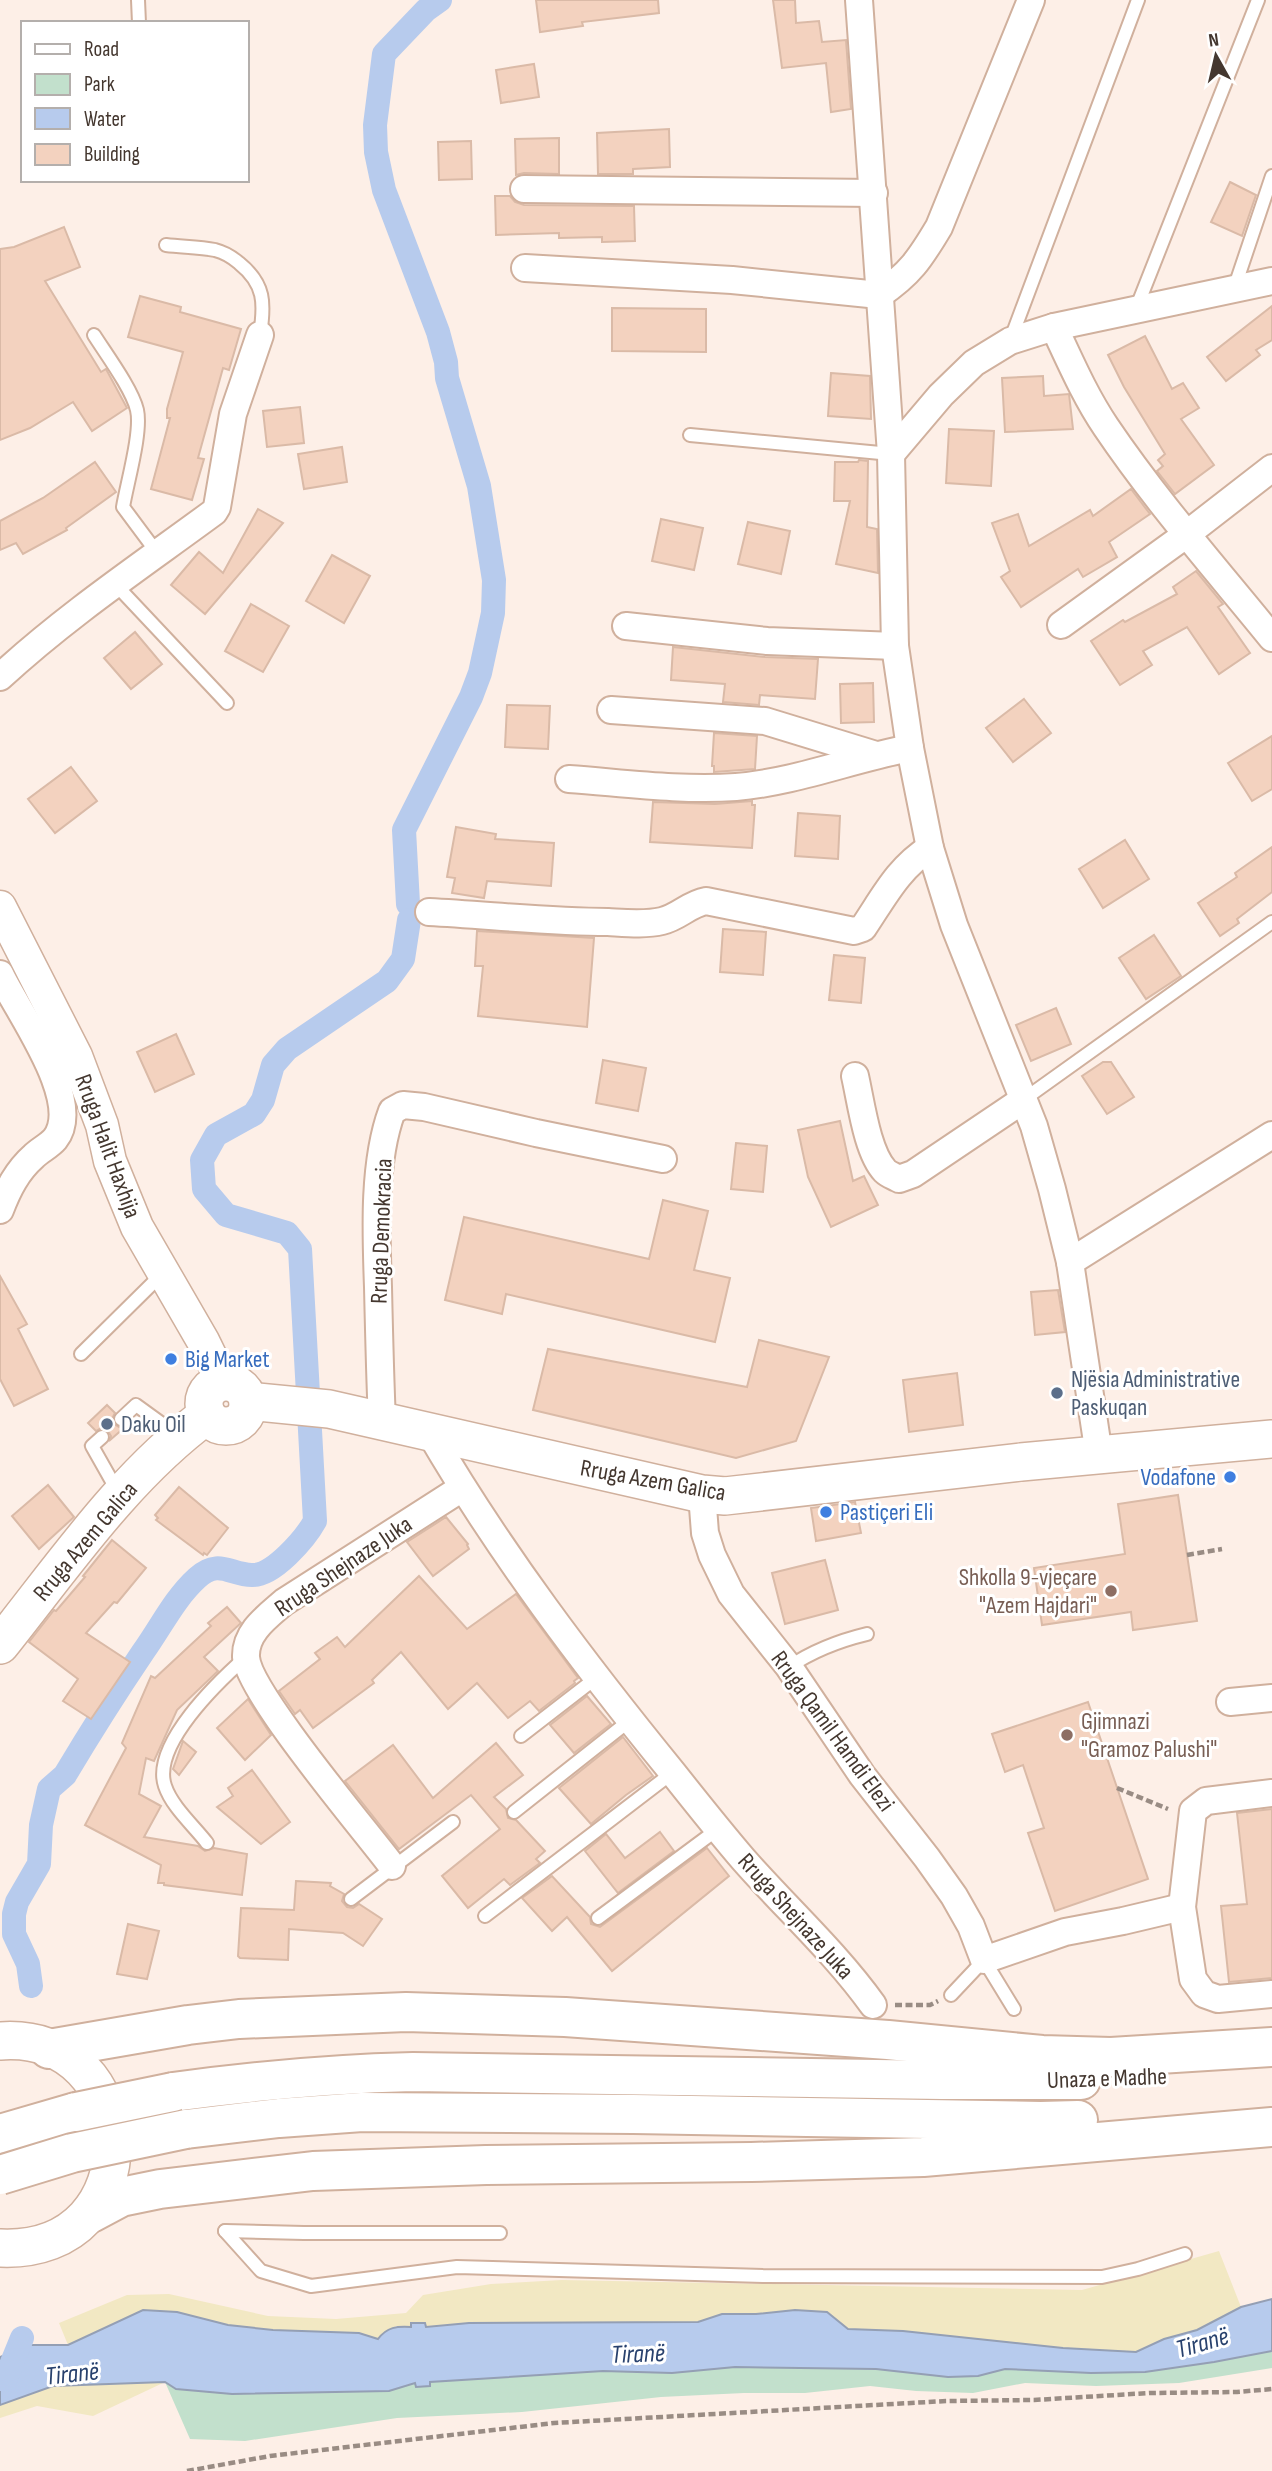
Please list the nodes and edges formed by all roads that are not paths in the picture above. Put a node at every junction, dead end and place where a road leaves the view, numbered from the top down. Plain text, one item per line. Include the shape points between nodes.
1 (138, 0) edge
2 (859, 0) edge
3 (1031, 0) edge
4 (1138, 0) edge
5 (1258, 0) edge
6 (139, 21) edge
7 (1272, 176) edge
8 (524, 189) dead end
9 (874, 193) junction
10 (166, 245) dead end
11 (525, 268) dead end
12 (1272, 281) edge
13 (1234, 289) junction
14 (879, 295) junction
15 (1135, 311) junction
16 (1054, 327) junction
17 (94, 335) dead end
18 (260, 335) joint
19 (1010, 341) junction
20 (690, 435) dead end
21 (891, 454) junction
22 (1272, 468) edge
23 (1187, 534) junction
24 (158, 554) junction
25 (116, 584) junction
26 (1061, 625) dead end
27 (626, 626) dead end
28 (1271, 636) edge
29 (895, 646) junction
30 (0, 677) edge
31 (227, 703) dead end
32 (611, 710) dead end
33 (910, 748) junction
34 (876, 755) junction
35 (569, 779) dead end
36 (930, 848) junction
37 (429, 912) dead end
38 (4, 921) edge
39 (1272, 922) edge
40 (0, 974) edge
41 (855, 1076) dead end
42 (1023, 1100) junction
43 (1272, 1135) edge
44 (1242, 1153) junction
45 (1272, 1156) edge
46 (663, 1158) dead end
47 (0, 1210) edge
48 (1070, 1262) junction
49 (163, 1272) junction
50 (82, 1354) dead end
51 (236, 1392) junction
52 (121, 1419) dead end
53 (382, 1421) junction
54 (193, 1426) junction
55 (430, 1433) junction
56 (102, 1437) dead end
57 (1272, 1439) edge
58 (1099, 1455) junction
59 (462, 1488) junction
60 (702, 1494) junction
61 (120, 1496) junction
62 (867, 1634) dead end
63 (0, 1645) edge
64 (246, 1657) junction
65 (789, 1667) junction
66 (596, 1678) junction
67 (1272, 1698) edge
68 (1230, 1702) dead end
69 (629, 1721) junction
70 (521, 1736) dead end
71 (672, 1773) junction
72 (1272, 1793) edge
73 (514, 1812) dead end
74 (453, 1822) dead end
75 (718, 1829) junction
76 (207, 1843) dead end
77 (392, 1866) junction
78 (351, 1899) dead end
79 (1182, 1907) junction
80 (485, 1916) dead end
81 (598, 1918) dead end
82 (984, 1960) junction
83 (1272, 1994) edge
84 (951, 1995) road end
85 (873, 2005) road end
86 (1014, 2010) dead end
87 (3, 2039) edge
88 (1272, 2047) edge
89 (50, 2049) junction
90 (1272, 2069) edge
91 (1272, 2108) edge
92 (1272, 2127) edge
93 (0, 2134) edge
94 (0, 2175) edge
95 (91, 2213) junction
96 (500, 2233) dead end
97 (0, 2248) edge
98 (1185, 2254) dead end

1 - 6 lane
2 - 9 street
3 - 14 street via 939,227 904,278
4 - 19 lane
5 - 15 lane
7 - 13 lane
8 - 9 street
9 - 14 street
10 - 18 lane via 216,250 251,273 261,291
11 - 14 street via 732,280
12 - 13 street
13 - 15 street
14 - 21 street
15 - 16 street
16 - 19 street
16 - 23 street via 1106,426
17 - 24 lane via 137,410 123,507
18 - 24 street via 233,414 217,508
19 - 21 street via 974,363
20 - 21 lane
21 - 29 street
22 - 23 street
23 - 26 street
23 - 28 street
24 - 25 street
25 - 30 street
25 - 31 lane
27 - 29 street via 767,641
29 - 33 street
32 - 34 street via 765,720
33 - 34 street
33 - 36 street
34 - 35 street via 795,778 737,787
36 - 37 street via 912,859 863,928 853,931 706,901 662,921 643,923
36 - 42 street via 954,925
38 - 49 street, Rruga Halit Haxhija via 76,1056 103,1125 122,1193
39 - 42 lane
40 - 47 street via 51,1071 62,1106 62,1127 23,1167
41 - 42 street via 878,1162 899,1179
42 - 48 street
43 - 44 street
44 - 45 street
44 - 48 street
46 - 53 street, Rruga Demokracia via 424,1107 403,1105 392,1111 378,1186 376,1231
48 - 58 street
49 - 50 lane
49 - 51 street, Rruga Halit Haxhija
51 - 53 main road, Rruga Azem Galica
51 - 54 main road via 211,1389
52 - 54 lane via 136,1405
53 - 55 main road, Rruga Azem Galica
54 - 61 main road, Rruga Azem Galica
55 - 59 street, Rruga Shejnaze Juka
55 - 60 main road, Rruga Azem Galica
56 - 61 lane via 92,1446
57 - 58 main road, Rruga Azem Galica
58 - 60 main road, Rruga Azem Galica via 743,1495
59 - 64 street, Rruga Shejnaze Juka via 284,1602 251,1635
59 - 66 street, Rruga Shejnaze Juka
60 - 65 street, Rruga Qamil Hamdi Elezi via 705,1533 731,1594
61 - 63 main road, Rruga Azem Galica
62 - 65 lane via 826,1645
64 - 76 lane via 206,1693 181,1729 164,1766 165,1787
64 - 77 street via 254,1680 291,1735
65 - 82 street, Rruga Qamil Hamdi Elezi via 862,1776 954,1896
66 - 69 street, Rruga Shejnaze Juka
66 - 70 lane
67 - 68 street
69 - 71 street, Rruga Shejnaze Juka
69 - 73 lane
71 - 75 street, Rruga Shejnaze Juka
71 - 80 lane
72 - 79 street via 1206,1801 1193,1811
74 - 77 lane
75 - 81 lane
75 - 85 street, Rruga Shejnaze Juka via 849,1972
77 - 78 lane
79 - 82 street via 1065,1932
79 - 83 street via 1189,1969 1204,1994 1233,2000
82 - 84 lane
82 - 86 lane
87 - 89 main road
88 - 89 highway via 1111,2057 1042,2055 565,2017 406,2012 239,2019
89 - 95 main road via 68,2058 90,2080 112,2126 111,2167
90 - 93 highway, Unaza e Madhe, bridge via 1057,2081 338,2074 173,2092
91 - 94 highway, bridge via 1041,2121 362,2112 186,2129 72,2153
92 - 95 highway via 923,2157 313,2171 160,2189 121,2197
95 - 97 main road via 66,2233 42,2244
96 - 98 lane via 225,2231 261,2271 311,2286 457,2267 763,2276 1102,2277

